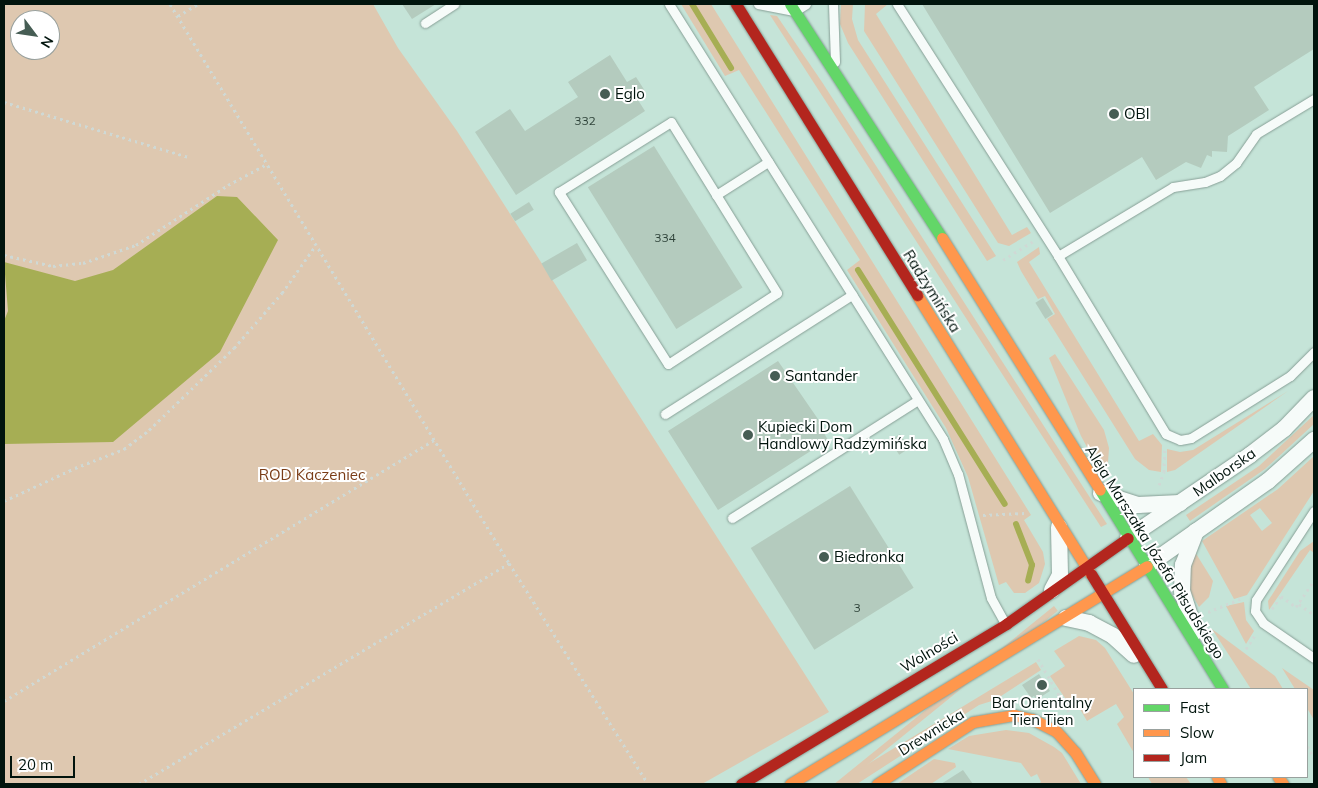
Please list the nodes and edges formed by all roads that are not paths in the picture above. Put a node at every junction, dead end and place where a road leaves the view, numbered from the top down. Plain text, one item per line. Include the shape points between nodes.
1 (454, 4) edge
2 (668, 4) edge
3 (736, 4) edge
4 (758, 4) edge
5 (806, 4) edge
6 (833, 4) edge
7 (897, 4) edge
8 (792, 7) edge
9 (425, 23) dead end
10 (836, 75) junction
11 (1314, 99) edge
12 (768, 162) junction
13 (716, 194) junction
14 (1058, 256) junction
15 (852, 295) junction
16 (1314, 352) edge
17 (1314, 398) edge
18 (918, 400) junction
19 (665, 414) dead end
20 (1314, 440) edge
21 (1100, 492) junction
22 (1180, 502) junction
23 (1314, 511) edge
24 (732, 518) dead end
25 (1058, 522) junction
26 (1196, 531) junction
27 (1128, 538) junction
28 (1146, 566) junction
29 (1088, 570) junction
30 (1103, 595) junction
31 (1049, 596) junction
32 (1066, 618) junction
33 (1006, 624) junction
34 (1314, 658) edge
35 (1205, 659) junction
36 (1150, 670) junction
37 (1161, 688) edge
38 (1223, 688) edge
39 (741, 784) edge
40 (790, 784) edge
41 (877, 784) edge
42 (1095, 784) edge

1 - 9 lane
2 - 12 lane
3 - 25 main road, Radzymińska
4 - 8 lane
5 - 8 lane
6 - 10 lane
7 - 14 lane
8 - 10 main road
10 - 21 main road, Aleja Marszałka Józefa Piłsudskiego via 988,308
11 - 14 lane via 1256,134 1236,162 1220,176 1173,187
12 - 13 lane
12 - 15 lane
13 - 13 lane via 671,122 559,192 668,364 777,294
14 - 16 lane via 1166,434 1180,440 1191,438 1290,376
15 - 18 lane
15 - 19 lane
17 - 22 street, Malborska via 1277,434
18 - 24 lane
18 - 33 lane via 943,439 958,474 991,598
20 - 26 street via 1268,481
21 - 22 street via 1138,505
21 - 27 main road, Aleja Marszałka Józefa Piłsudskiego
22 - 27 street, Malborska
23 - 34 lane via 1256,600 1256,616
25 - 29 main road, Radzymińska
25 - 31 street via 1060,575
26 - 28 street
26 - 35 street via 1183,565 1182,591
27 - 28 main road, Aleja Marszałka Józefa Piłsudskiego
27 - 29 main road, Wolności
28 - 30 main road
28 - 35 main road, Aleja Marszałka Józefa Piłsudskiego
29 - 30 main road, Radzymińska
29 - 31 main road, Wolności
30 - 32 main road
30 - 36 main road
31 - 33 main road, Wolności
32 - 36 street via 1089,622 1113,636
32 - 40 main road
33 - 39 main road, Wolności
35 - 38 main road, Aleja Marszałka Józefa Piłsudskiego
36 - 37 main road
41 - 42 main road, Drewnicka via 973,722 1014,715 1032,719 1056,731 1075,752

